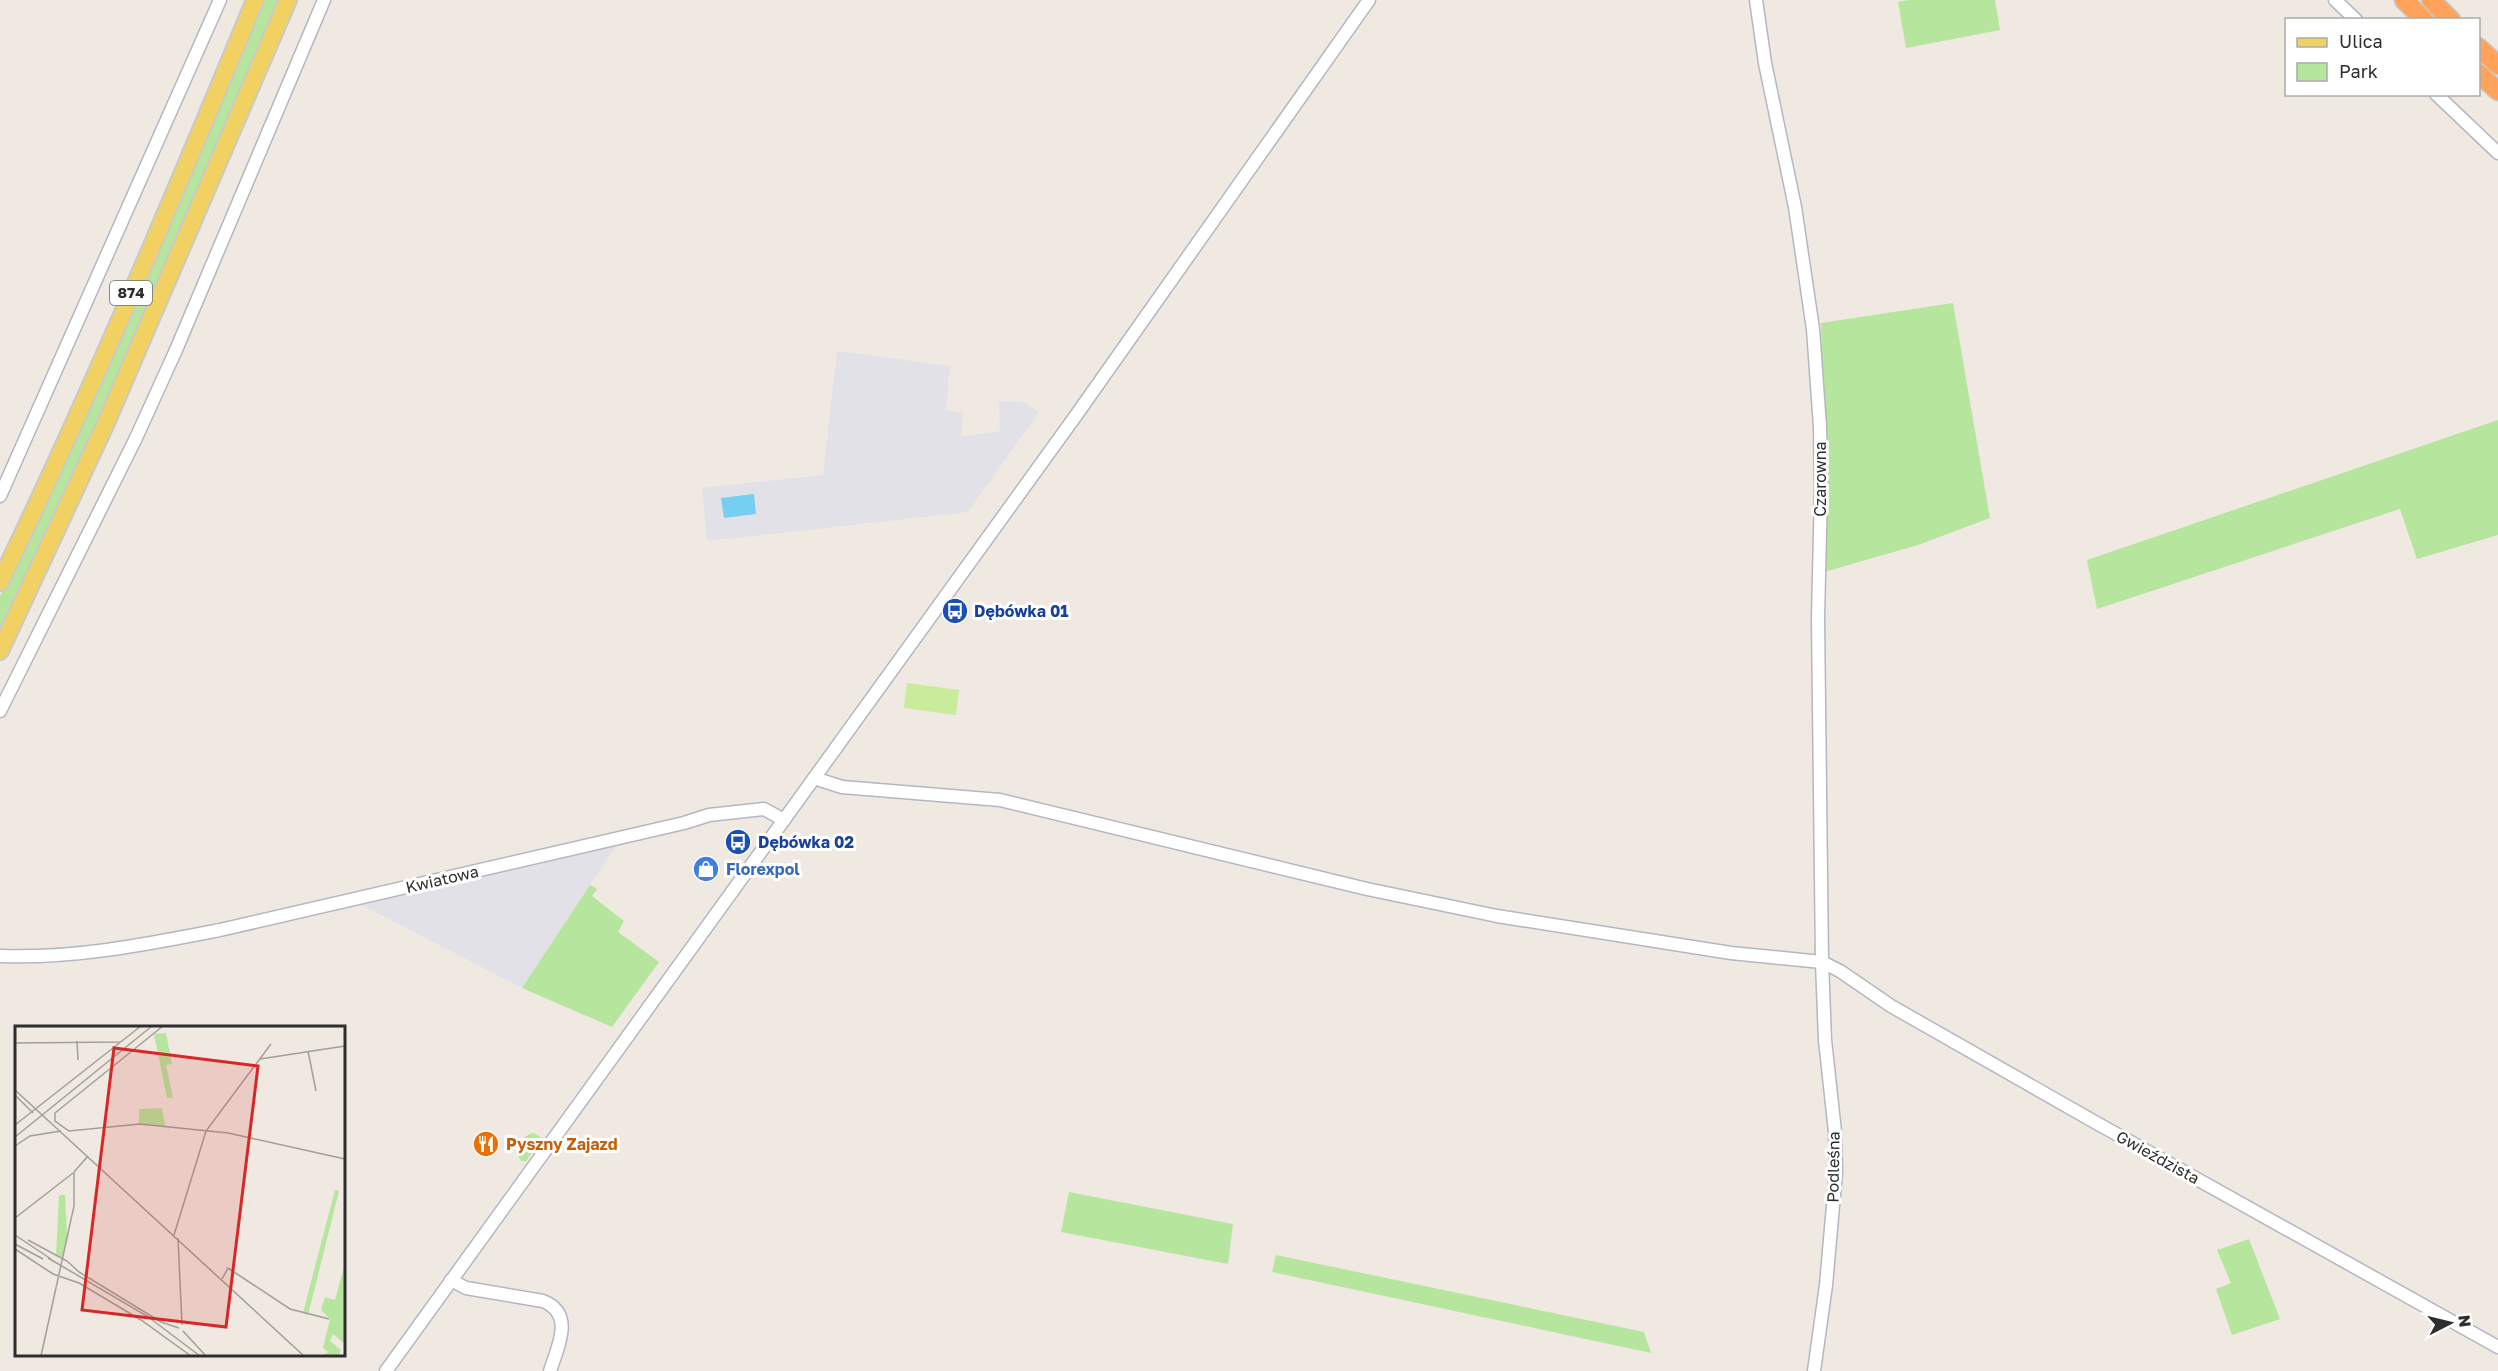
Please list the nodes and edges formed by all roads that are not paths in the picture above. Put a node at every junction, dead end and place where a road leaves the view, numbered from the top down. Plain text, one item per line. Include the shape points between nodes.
1 (220, 0) edge
2 (255, 0) edge
3 (288, 0) edge
4 (324, 0) edge
5 (1369, 0) edge
6 (1756, 0) edge
7 (2336, 0) edge
8 (2404, 0) edge
9 (2431, 0) edge
10 (2354, 18) edge
11 (2422, 18) edge
12 (2449, 18) edge
13 (2480, 48) edge
14 (2498, 65) edge
15 (2480, 75) edge
16 (2498, 91) edge
17 (2438, 96) edge
18 (2498, 153) edge
19 (0, 496) edge
20 (0, 582) edge
21 (0, 651) edge
22 (0, 711) edge
23 (814, 778) junction
24 (784, 819) junction
25 (0, 956) edge
26 (19, 956) junction
27 (0, 962) edge
28 (1822, 962) junction
29 (451, 1280) junction
30 (2498, 1347) edge
31 (386, 1371) edge
32 (550, 1371) edge
33 (1814, 1371) edge

1 - 19 street
2 - 20 main road, 874 via 146,258
3 - 21 main road, 874 via 106,423
4 - 22 street via 136,438
5 - 23 street
6 - 28 street, Czarowna via 1797,218 1813,329 1820,427
7 - 10 street
8 - 11 highway
9 - 12 highway
13 - 14 highway
15 - 16 highway
17 - 18 street
23 - 24 street
23 - 28 street via 842,787 1000,800 1367,889 1488,914 1731,953
24 - 26 street, Kwiatowa via 764,809 709,815 220,930 147,944
24 - 29 street
25 - 26 street
26 - 27 street
28 - 30 street, Gwieździsta via 2083,1116
28 - 33 street, Podleśna via 1836,1172 1827,1285
29 - 31 street
29 - 32 street via 466,1288 555,1306 562,1318

